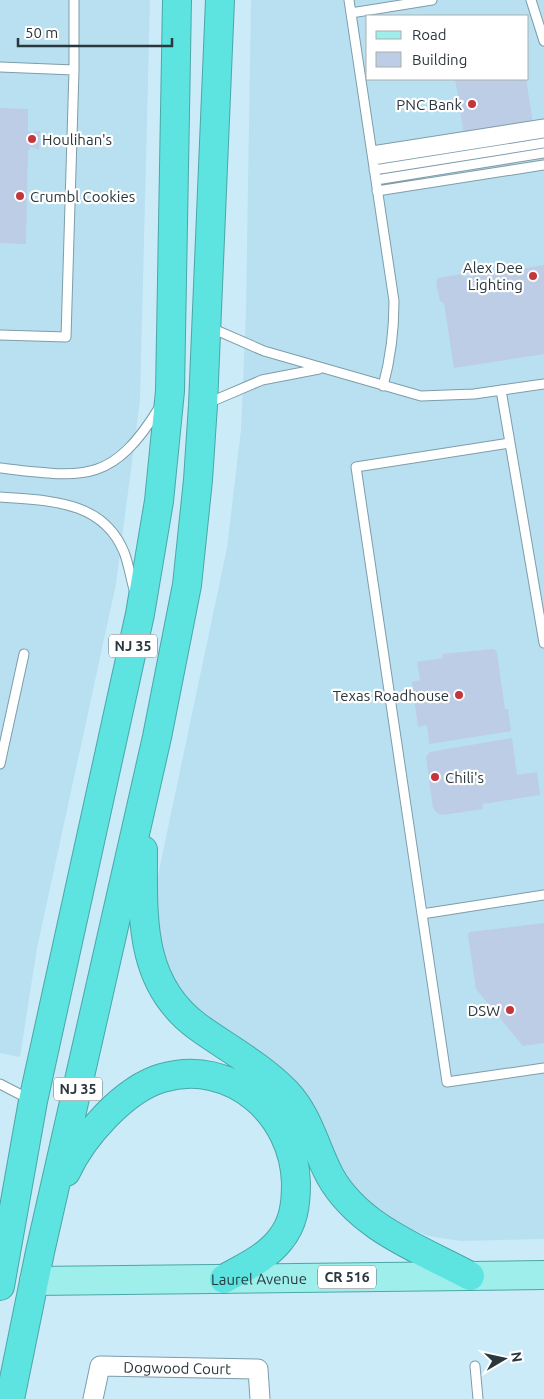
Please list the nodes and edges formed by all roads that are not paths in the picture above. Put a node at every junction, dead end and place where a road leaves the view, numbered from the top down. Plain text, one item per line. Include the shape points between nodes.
1 (74, 0) edge
2 (177, 0) edge
3 (220, 0) edge
4 (349, 0) edge
5 (432, 0) edge
6 (532, 0) edge
7 (351, 13) junction
8 (544, 41) edge
9 (0, 67) edge
10 (74, 70) junction
11 (544, 124) edge
12 (544, 133) edge
13 (544, 143) edge
14 (544, 153) edge
15 (373, 160) junction
16 (544, 165) edge
17 (376, 180) junction
18 (378, 191) junction
19 (208, 326) junction
20 (0, 335) edge
21 (322, 369) junction
22 (544, 384) edge
23 (383, 386) junction
24 (501, 390) junction
25 (170, 391) junction
26 (204, 405) junction
27 (510, 443) junction
28 (0, 468) edge
29 (0, 497) edge
30 (140, 614) junction
31 (544, 643) edge
32 (24, 654) dead end
33 (157, 737) junction
34 (0, 764) edge
35 (544, 895) edge
36 (422, 914) junction
37 (544, 1068) edge
38 (0, 1084) edge
39 (33, 1101) junction
40 (51, 1208) junction
41 (544, 1275) edge
42 (470, 1276) junction
43 (224, 1279) junction
44 (34, 1281) junction
45 (0, 1286) edge
46 (475, 1366) dead end
47 (10, 1399) edge
48 (93, 1399) edge
49 (260, 1399) edge
50 (478, 1399) edge

1 - 10 lane
2 - 25 highway, NJ 35
3 - 19 highway, NJ 35
4 - 7 lane
5 - 7 lane
6 - 8 lane
7 - 15 lane
9 - 10 lane
10 - 20 lane via 66,337
11 - 15 lane
12 - 15 lane
13 - 15 lane
14 - 17 lane
15 - 17 lane
16 - 18 lane
17 - 18 lane
18 - 23 lane via 394,301 391,356
19 - 21 lane via 264,351
19 - 26 highway, NJ 35
21 - 23 lane
21 - 26 lane via 262,380
22 - 24 lane
23 - 24 lane via 438,397
24 - 27 lane
25 - 28 lane via 144,432 111,465 84,474 62,475
25 - 30 highway, NJ 35 via 159,501
26 - 33 highway, NJ 35 via 186,584
27 - 31 lane
27 - 36 lane via 356,467
29 - 30 lane via 62,502 78,506 97,518 123,551
30 - 39 highway, NJ 35
32 - 34 lane
33 - 40 highway, NJ 35
33 - 42 highway via 143,840 143,927 154,970 169,996 196,1026 265,1073 287,1093 306,1120 330,1177 355,1208 378,1227
35 - 36 lane
36 - 37 lane via 447,1082
38 - 39 lane
39 - 45 highway, NJ 35
40 - 43 highway via 73,1157 105,1116 141,1087 161,1078 186,1074 211,1075 236,1084 257,1097 282,1129 295,1171 295,1199 292,1221 280,1241 260,1259
40 - 44 highway, NJ 35
41 - 42 main road, Laurel Avenue / CR 516
42 - 43 main road, Laurel Avenue / CR 516
43 - 44 main road, Laurel Avenue / CR 516
44 - 47 highway, NJ 35
46 - 50 lane
48 - 49 street, Dogwood Court via 100,1366 258,1370

